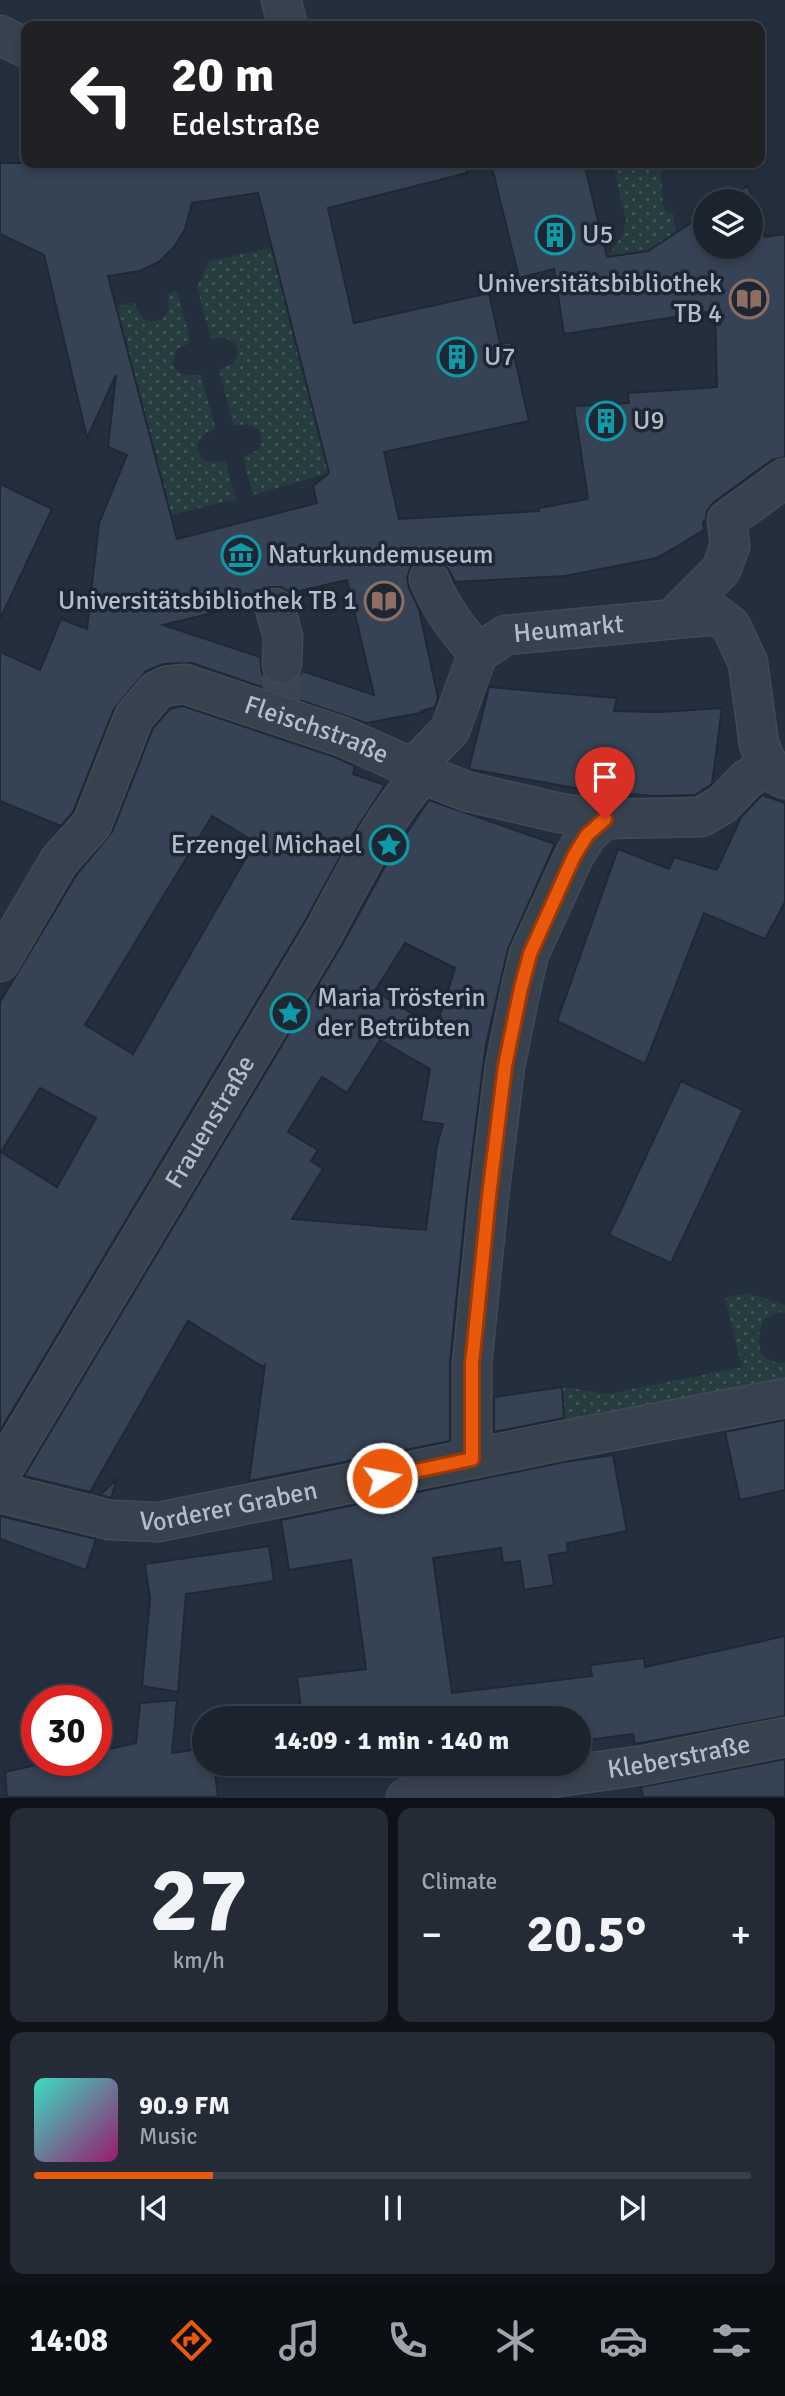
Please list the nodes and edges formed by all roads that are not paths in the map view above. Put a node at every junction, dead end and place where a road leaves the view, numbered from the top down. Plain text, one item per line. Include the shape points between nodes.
1 (281, 0) edge
2 (287, 21) edge
3 (0, 36) edge
4 (21, 46) edge
5 (785, 478) edge
6 (429, 579) dead end
7 (275, 608) dead end
8 (672, 619) junction
9 (478, 653) junction
10 (281, 694) junction
11 (418, 771) junction
12 (777, 773) edge
13 (605, 819) junction
14 (0, 962) edge
15 (785, 1398) edge
16 (472, 1459) junction
17 (0, 1474) edge
18 (0, 1493) edge
19 (785, 1737) edge
20 (407, 1797) edge

1 - 2 street
3 - 4 street
5 - 8 street via 727,520 730,546 721,570
6 - 9 street
7 - 10 street via 284,637
8 - 9 street, Heumarkt via 506,635
8 - 12 street, Heumarkt via 717,615 731,626 748,663 759,744
9 - 11 street, Heumarkt via 450,730
10 - 11 street, Fleischstraße via 342,737
10 - 14 street, Fleischstraße via 185,684 156,691 134,718 92,824 59,861
11 - 13 street, Fleischstraße via 469,792
11 - 17 street, Frauenstraße
12 - 13 street, Fleischstraße via 747,779 723,804 701,817
13 - 16 street via 587,835 574,856 530,954 521,988 505,1066 489,1196 472,1364
15 - 16 street, Vorderer Graben
16 - 18 street, Vorderer Graben via 159,1522 110,1520
19 - 20 street, Kleberstraße via 644,1765

